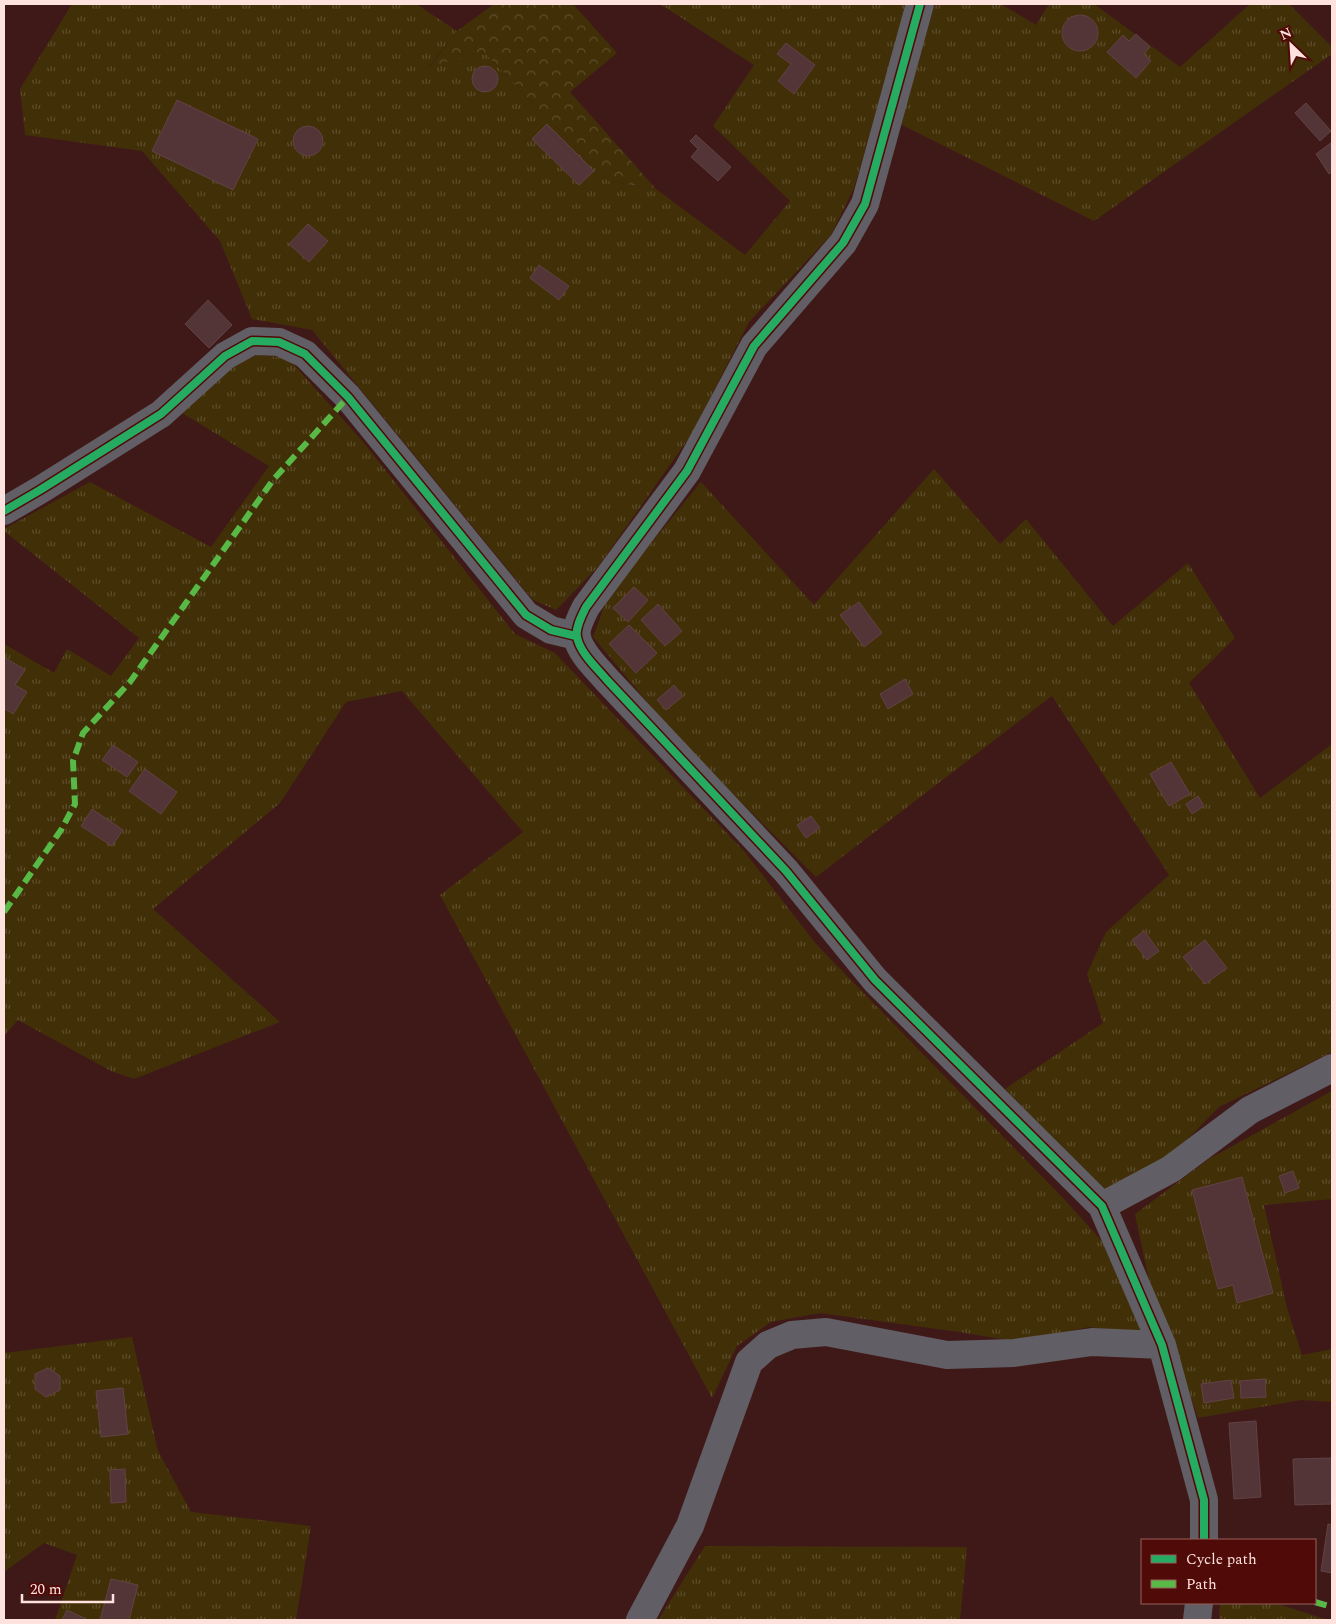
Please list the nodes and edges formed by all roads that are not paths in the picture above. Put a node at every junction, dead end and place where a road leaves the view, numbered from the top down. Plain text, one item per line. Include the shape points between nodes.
1 (920, 4) edge
2 (4, 510) edge
3 (576, 636) junction
4 (1332, 1068) edge
5 (1102, 1206) junction
6 (1162, 1345) junction
7 (1204, 1539) edge
8 (1200, 1604) edge
9 (640, 1620) edge
10 (1197, 1620) edge

1 - 3 street via 865,204 843,243 754,346 687,471 586,607
2 - 3 street via 161,414 225,356 252,341 279,342 305,354 348,397 526,615 551,630
3 - 5 street via 583,651 607,680 786,871 875,980
4 - 5 street via 1250,1110 1171,1169
5 - 6 street
6 - 7 street via 1204,1500
6 - 9 street via 1092,1342 1014,1353 947,1355 826,1332 792,1335 768,1345 749,1362 690,1526
8 - 10 street

